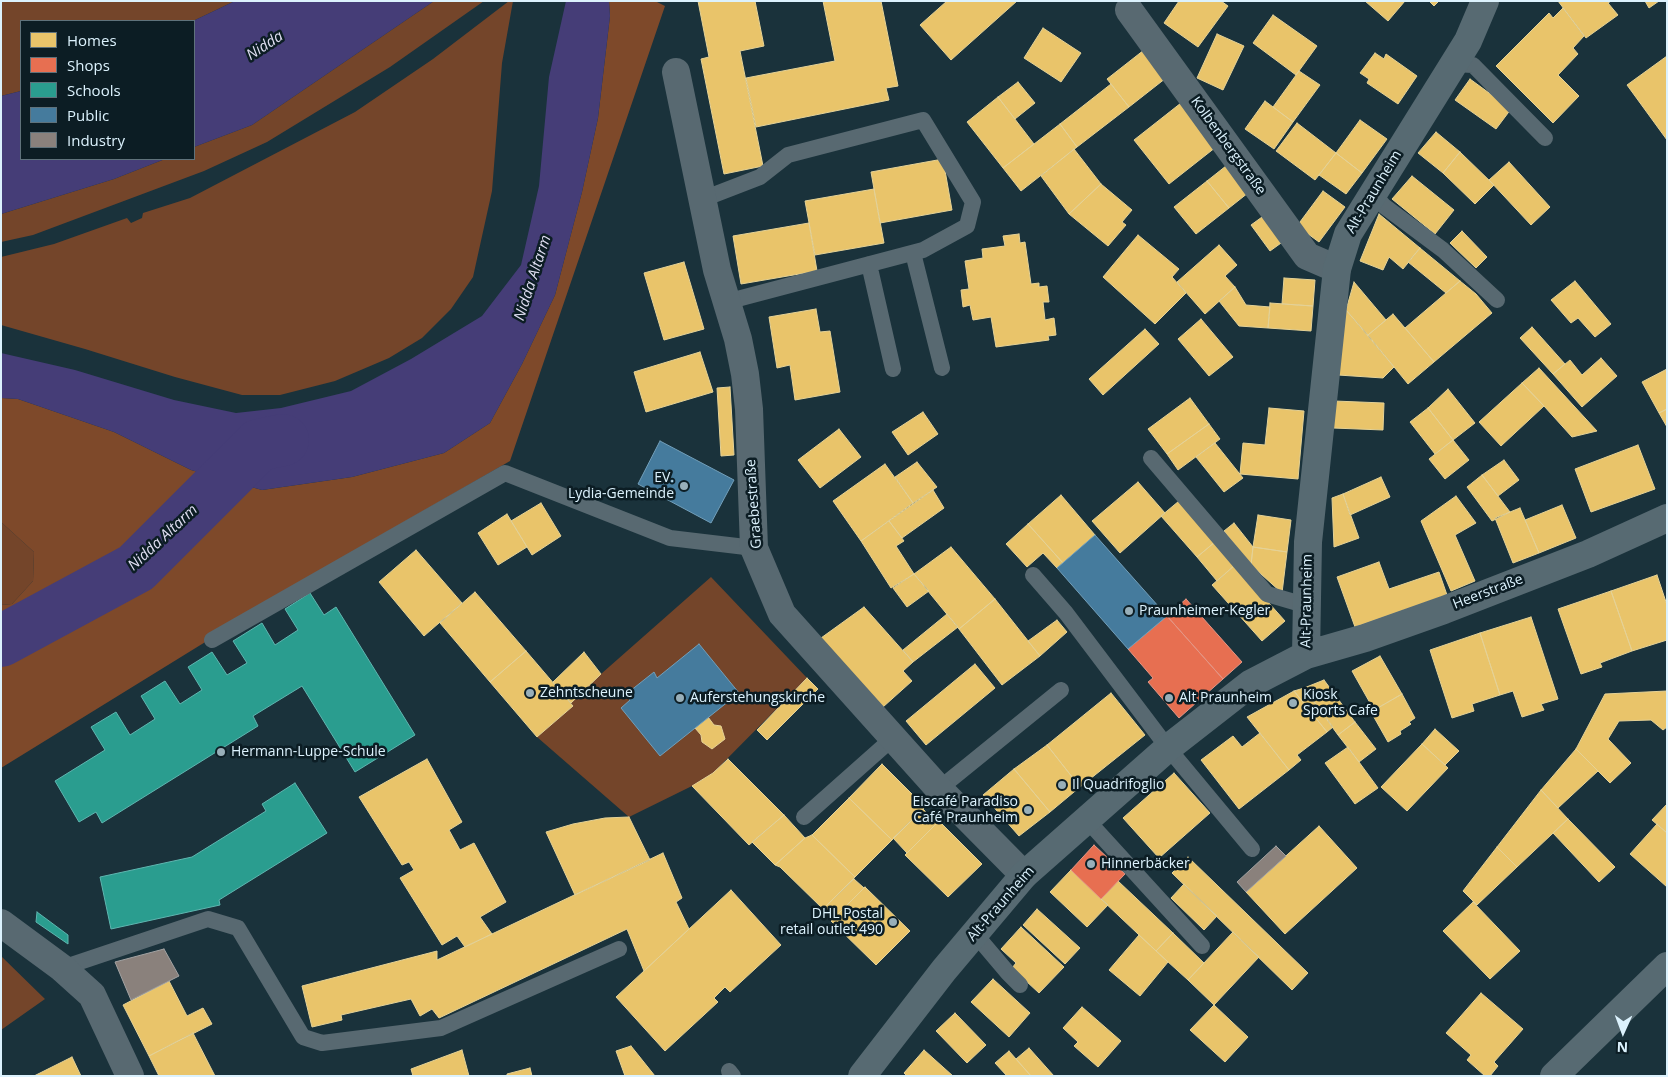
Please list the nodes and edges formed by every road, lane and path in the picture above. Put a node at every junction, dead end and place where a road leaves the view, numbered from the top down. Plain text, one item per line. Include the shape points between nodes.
1 (1485, 1) edge
2 (1129, 10) dead end
3 (1453, 64) junction
4 (676, 72) dead end
5 (1545, 138) dead end
6 (1372, 194) junction
7 (703, 199) junction
8 (913, 253) junction
9 (869, 264) junction
10 (1337, 269) junction
11 (1497, 300) dead end
12 (726, 302) junction
13 (893, 368) dead end
14 (942, 368) dead end
15 (1151, 458) dead end
16 (1667, 518) edge
17 (754, 548) junction
18 (1033, 575) dead end
19 (1308, 606) junction
20 (212, 640) dead end
21 (1306, 655) junction
22 (1061, 690) dead end
23 (893, 738) junction
24 (1168, 748) junction
25 (939, 789) junction
26 (804, 817) dead end
27 (1086, 819) junction
28 (1252, 848) dead end
29 (1024, 875) junction
30 (1, 923) edge
31 (974, 934) junction
32 (1202, 946) dead end
33 (619, 949) dead end
34 (1667, 966) edge
35 (62, 968) junction
36 (1020, 985) dead end
37 (130, 1076) edge
38 (862, 1076) edge
39 (1554, 1076) edge

1 - 3 main road, Alt-Praunheim via 1468,41
2 - 10 street, Kolbenbergstraße via 1307,256
3 - 5 lane via 1473,65
3 - 6 main road, Alt-Praunheim
4 - 7 street, Graebestraße
6 - 10 main road, Alt-Praunheim via 1348,234
6 - 11 lane via 1443,250
7 - 8 lane via 760,177 788,155 923,120 973,202 967,226
7 - 12 street, Graebestraße
8 - 9 lane
8 - 14 lane
9 - 12 lane
9 - 13 lane
10 - 19 main road, Alt-Praunheim via 1308,542
12 - 17 street, Graebestraße via 746,374
15 - 19 lane via 1267,594
16 - 21 main road, Heerstraße via 1588,554 1444,610
17 - 20 lane via 670,538 505,473
17 - 23 street, Graebestraße via 782,614
18 - 24 lane via 1066,613
19 - 21 main road, Alt-Praunheim
21 - 24 main road, Alt-Praunheim via 1250,684
22 - 25 lane
23 - 25 street, Graebestraße
23 - 26 lane
24 - 27 main road, Alt-Praunheim
24 - 28 lane
25 - 29 street, Graebestraße
27 - 29 main road, Alt-Praunheim
27 - 32 lane
29 - 31 main road, Alt-Praunheim
30 - 35 street
31 - 36 lane
31 - 38 main road, Alt-Praunheim
33 - 35 lane via 441,1028 322,1043 303,1037 238,928 208,919
34 - 39 main road
35 - 37 street via 92,995

